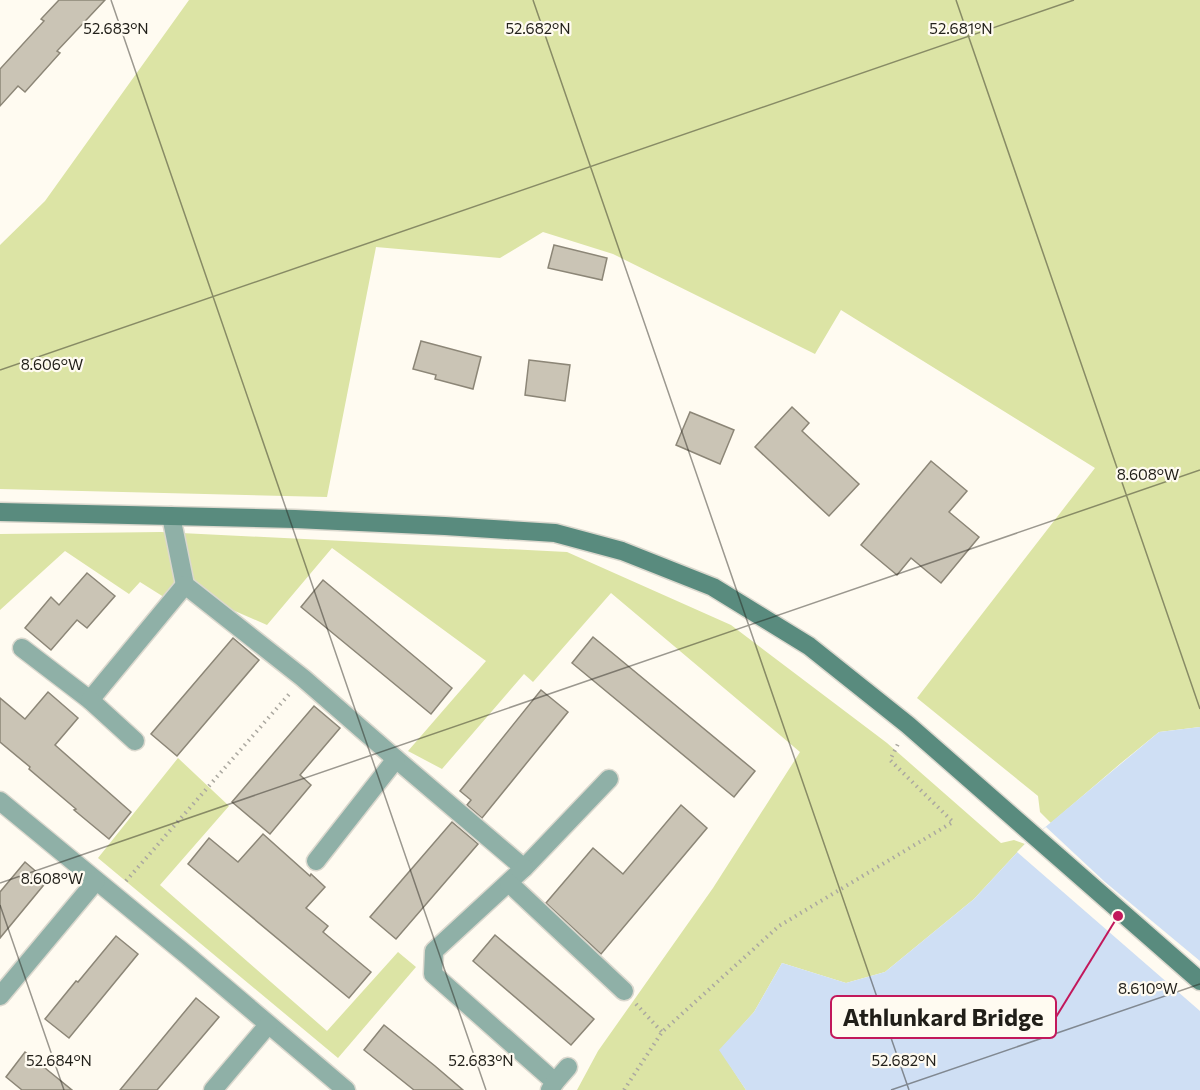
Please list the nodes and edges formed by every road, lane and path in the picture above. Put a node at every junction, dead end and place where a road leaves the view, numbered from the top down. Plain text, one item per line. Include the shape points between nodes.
1 (0, 512) edge
2 (171, 516) junction
3 (185, 585) junction
4 (22, 648) dead end
5 (303, 678) junction
6 (90, 700) junction
7 (908, 725) junction
8 (135, 741) dead end
9 (396, 759) junction
10 (609, 779) dead end
11 (0, 801) edge
12 (316, 861) dead end
13 (524, 868) junction
14 (96, 881) junction
15 (509, 883) junction
16 (113, 896) junction
17 (1200, 981) edge
18 (624, 991) joint
19 (0, 996) edge
20 (268, 1025) junction
21 (662, 1032) junction
22 (568, 1067) dead end
23 (553, 1086) edge
24 (213, 1090) edge
25 (346, 1090) edge
26 (624, 1090) edge

1 - 2 main road
2 - 3 street
2 - 7 main road via 555,533 622,551 713,587 809,646
3 - 5 street
3 - 6 street
4 - 6 street
5 - 9 street
5 - 16 path
6 - 8 street
7 - 17 main road
7 - 21 path via 890,760 953,822 779,926
9 - 12 street
9 - 13 street
10 - 13 street
11 - 14 street
13 - 15 street
14 - 16 street
14 - 19 street
15 - 18 street
15 - 23 street via 435,951 433,974
16 - 20 street
18 - 21 path
20 - 24 street
20 - 25 street
21 - 26 path
22 - 23 street

